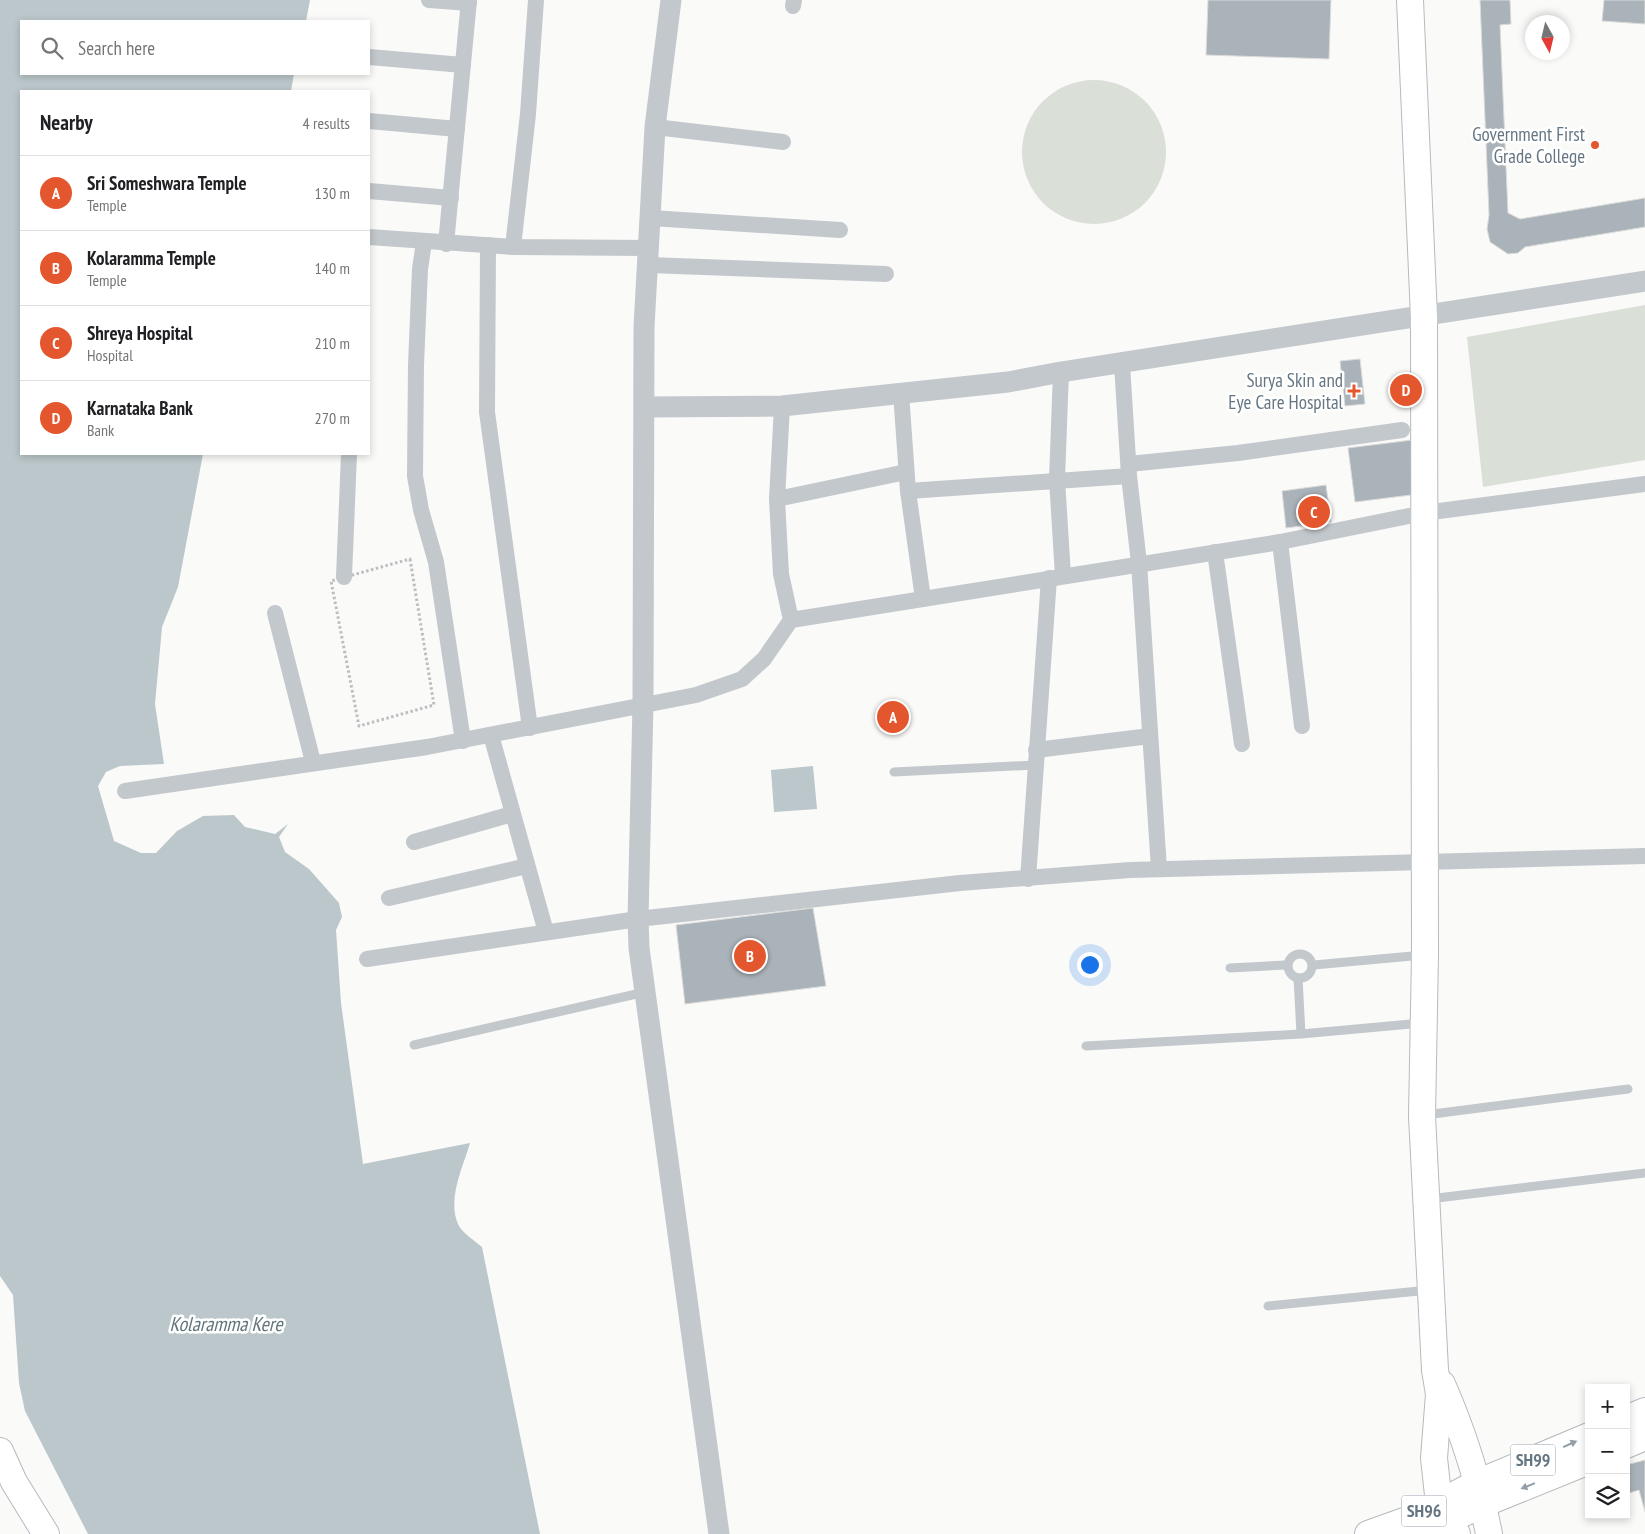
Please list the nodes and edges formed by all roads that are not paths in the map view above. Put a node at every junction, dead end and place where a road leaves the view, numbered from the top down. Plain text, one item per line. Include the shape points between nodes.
1 (429, 0) edge
2 (536, 0) edge
3 (671, 0) edge
4 (1410, 0) edge
5 (469, 1) edge
6 (370, 58) edge
7 (463, 65) junction
8 (370, 121) edge
9 (654, 127) junction
10 (457, 129) junction
11 (783, 142) dead end
12 (370, 191) edge
13 (451, 198) junction
14 (651, 218) junction
15 (840, 230) dead end
16 (370, 237) edge
17 (424, 242) junction
18 (446, 244) junction
19 (488, 245) junction
20 (513, 247) junction
21 (649, 257) junction
22 (886, 274) dead end
23 (1645, 281) edge
24 (1424, 316) junction
25 (1122, 364) junction
26 (1061, 372) junction
27 (901, 393) junction
28 (782, 406) junction
29 (645, 407) junction
30 (1402, 430) dead end
31 (349, 455) edge
32 (1129, 470) junction
33 (906, 472) junction
34 (1057, 480) junction
35 (1645, 484) edge
36 (908, 491) junction
37 (777, 499) junction
38 (1424, 513) junction
39 (1280, 542) junction
40 (1215, 552) junction
41 (1139, 563) junction
42 (344, 577) road end
43 (1056, 577) junction
44 (923, 599) junction
45 (275, 613) dead end
46 (791, 620) junction
47 (643, 705) junction
48 (1302, 726) dead end
49 (530, 728) junction
50 (491, 735) junction
51 (1150, 736) junction
52 (463, 741) junction
53 (1242, 744) dead end
54 (1036, 757) junction
55 (313, 762) junction
56 (894, 772) dead end
57 (125, 791) dead end
58 (512, 814) junction
59 (414, 842) dead end
60 (1645, 856) edge
61 (1425, 860) junction
62 (527, 866) junction
63 (1160, 869) junction
64 (1028, 879) junction
65 (389, 898) dead end
66 (638, 919) junction
67 (546, 932) junction
68 (1425, 955) junction
69 (367, 959) dead end
70 (1286, 965) junction
71 (1314, 965) junction
72 (1230, 968) dead end
73 (1298, 978) junction
74 (646, 992) junction
75 (1424, 1022) junction
76 (1302, 1034) junction
77 (414, 1045) dead end
78 (1086, 1046) dead end
79 (1628, 1089) dead end
80 (1422, 1116) junction
81 (1645, 1173) edge
82 (1426, 1199) junction
83 (1431, 1290) junction
84 (1268, 1306) dead end
85 (1435, 1370) junction
86 (1645, 1411) edge
87 (1630, 1417) edge
88 (1645, 1437) edge
89 (1585, 1438) edge
90 (1630, 1443) edge
91 (1466, 1446) junction
92 (0, 1451) edge
93 (1434, 1458) junction
94 (1585, 1462) edge
95 (1522, 1465) junction
96 (1480, 1494) junction
97 (1449, 1520) edge
98 (1418, 1530) edge
99 (46, 1534) edge
100 (719, 1534) edge
101 (1368, 1534) edge
102 (1489, 1534) edge

1 - 5 street
2 - 20 street via 528,114
3 - 9 street
4 - 24 main road
5 - 7 street
6 - 7 street
7 - 10 street
8 - 10 street
9 - 11 street
9 - 14 street
10 - 13 street
12 - 13 street
13 - 18 street
14 - 15 street
14 - 21 street
16 - 17 street
17 - 18 street
17 - 52 street via 416,365 416,476 421,510 436,562
18 - 19 street
19 - 20 street
19 - 49 street via 487,412
20 - 21 street
21 - 22 street
21 - 29 street via 644,327
23 - 24 street
24 - 25 street
24 - 38 main road
25 - 26 street
25 - 32 street
26 - 27 street via 1008,382
26 - 34 street
27 - 28 street
27 - 33 street
28 - 29 street
28 - 37 street
29 - 47 street
30 - 32 street
31 - 42 street
32 - 34 street
32 - 41 street
33 - 36 street
33 - 37 street
34 - 36 street
34 - 43 street
35 - 38 street
36 - 44 street
37 - 46 street via 781,574
38 - 39 street
38 - 61 main road
39 - 40 street
39 - 48 street
40 - 41 street
40 - 53 street
41 - 43 street
41 - 51 street
43 - 44 street
43 - 54 street
44 - 46 street
45 - 55 street
46 - 47 street via 764,659 742,679 696,695
47 - 49 street
47 - 66 street
49 - 50 street
50 - 52 street
50 - 58 street
51 - 54 street
51 - 63 street
52 - 55 street
54 - 56 lane
54 - 64 street
55 - 57 street
58 - 59 street
58 - 62 street
60 - 61 street
61 - 63 street
61 - 68 main road
62 - 65 street
62 - 67 street
63 - 64 street
64 - 66 street via 960,883
66 - 67 street
66 - 74 street
67 - 69 street
68 - 71 lane
68 - 75 main road
70 - 71 lane via 1291,957 1300,954 1309,957
70 - 72 lane
70 - 73 lane via 1289,973
71 - 73 lane via 1308,976
73 - 76 lane
74 - 77 lane
74 - 100 street
75 - 76 lane
75 - 80 main road
76 - 78 lane
79 - 80 lane
80 - 82 main road
81 - 82 lane
82 - 83 main road
83 - 84 lane
83 - 85 main road
85 - 91 main road
85 - 93 main road via 1440,1394
86 - 87 main road
88 - 90 main road
95 -> 89 main road, SH99
91 - 95 main road via 1492,1468
91 - 96 main road
92 - 99 main road via 14,1482
93 - 97 main road
93 - 98 main road
94 -> 96 main road, SH99
95 - 96 main road, SH99
96 - 97 main road, SH96
96 - 102 main road
97 - 98 main road, SH96
98 - 101 main road, SH96

